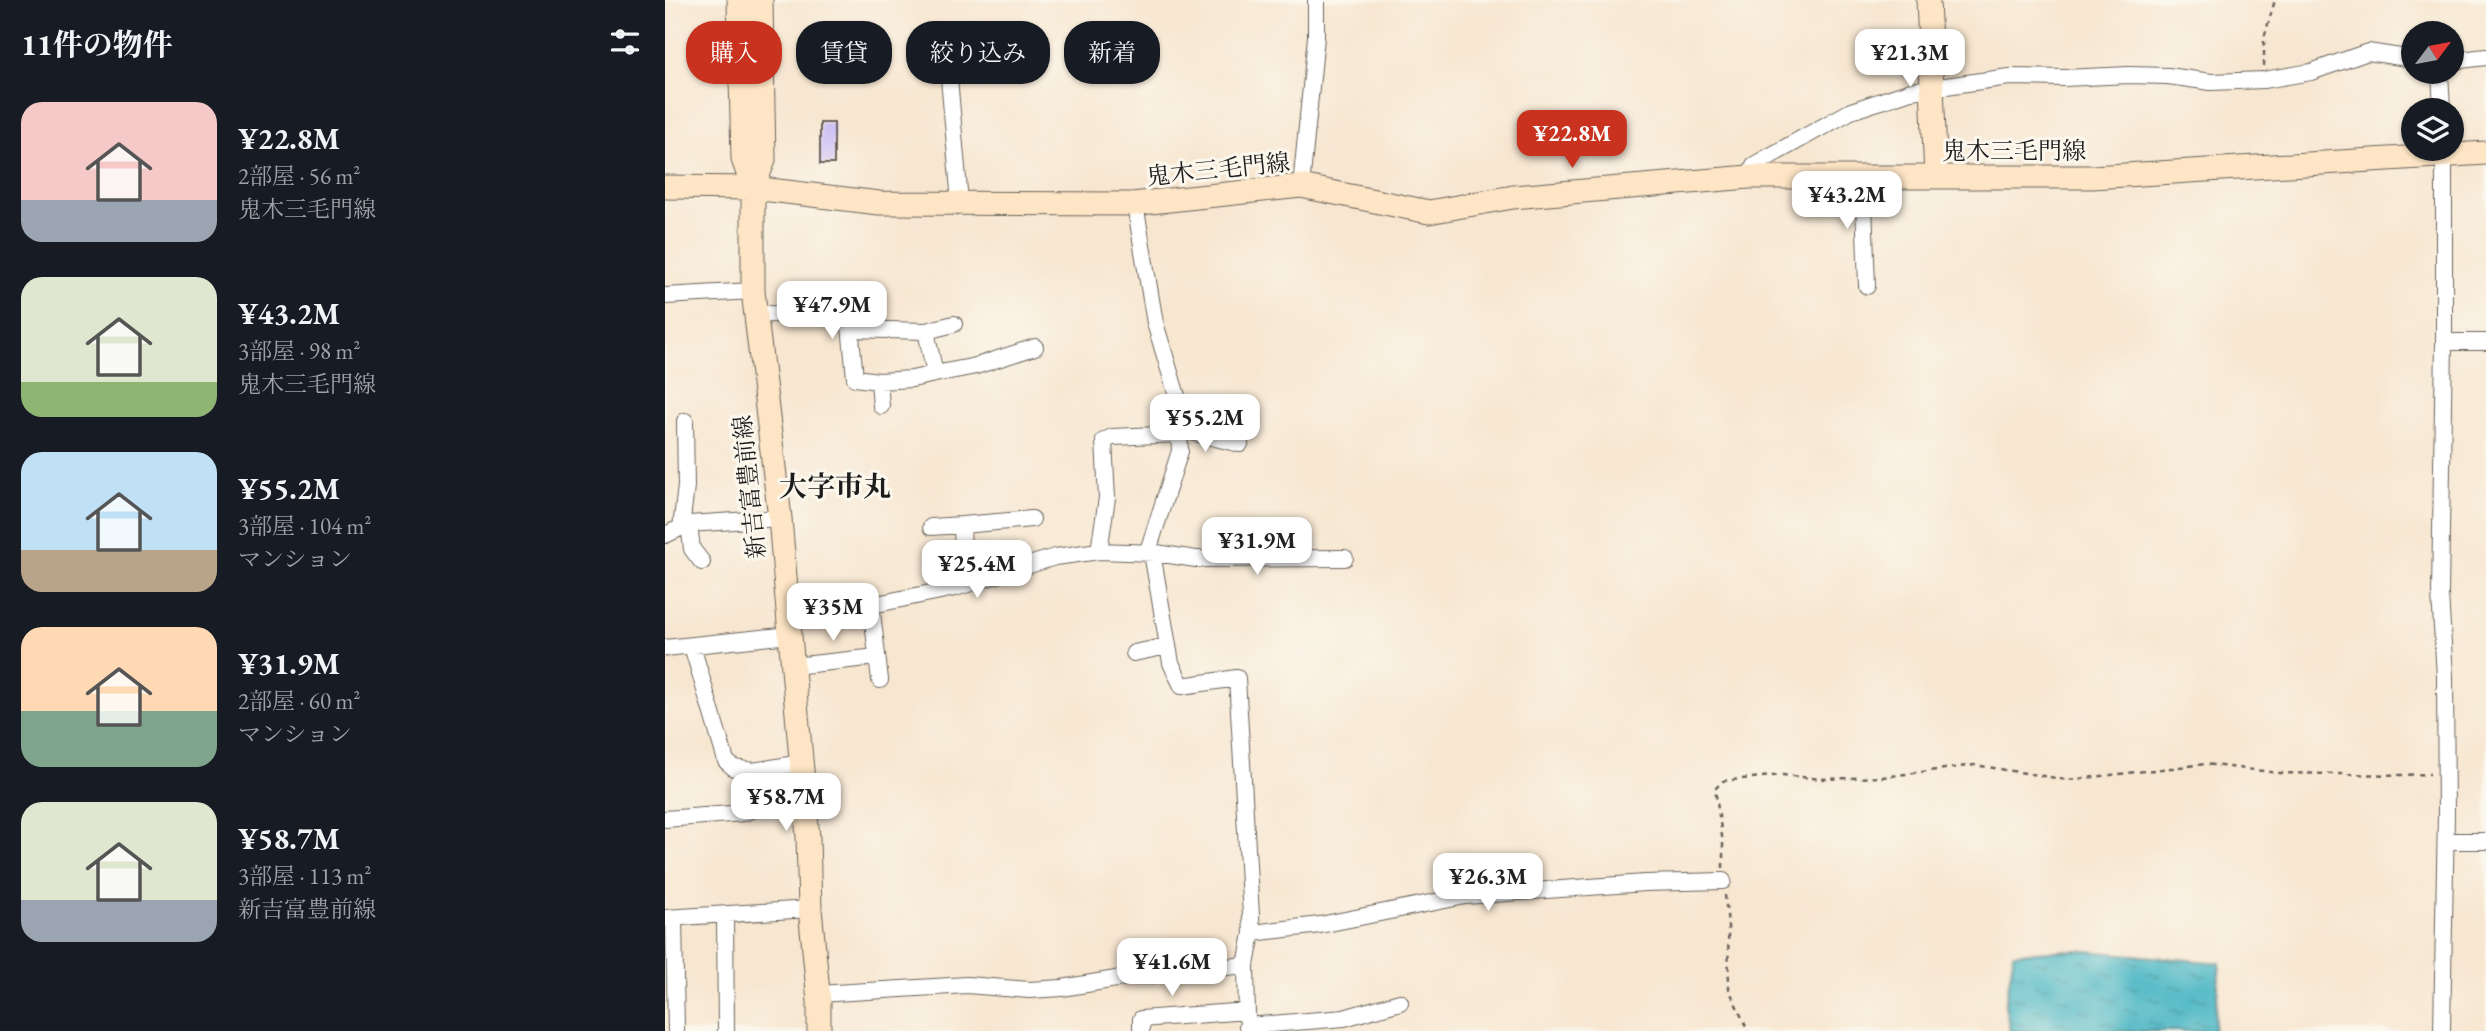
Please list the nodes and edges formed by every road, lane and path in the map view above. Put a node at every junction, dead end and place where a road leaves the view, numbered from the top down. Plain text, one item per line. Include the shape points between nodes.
1 (739, 0) edge
2 (761, 0) edge
3 (1316, 0) edge
4 (1929, 0) edge
5 (2275, 0) edge
6 (2401, 57) edge
7 (2486, 57) edge
8 (2464, 60) edge
9 (2264, 80) junction
10 (949, 84) edge
11 (1932, 89) junction
12 (2464, 153) edge
13 (2486, 153) edge
14 (2401, 156) edge
15 (2444, 161) edge
16 (1863, 176) junction
17 (1936, 176) junction
18 (1749, 177) junction
19 (1301, 186) junction
20 (665, 187) edge
21 (753, 188) junction
22 (960, 202) junction
23 (1135, 204) junction
24 (1867, 286) dead end
25 (753, 290) junction
26 (665, 296) edge
27 (756, 314) junction
28 (954, 324) dead end
29 (850, 329) junction
30 (926, 331) junction
31 (2444, 342) junction
32 (2486, 342) edge
33 (1035, 346) dead end
34 (935, 374) junction
35 (879, 381) junction
36 (881, 406) dead end
37 (685, 421) dead end
38 (1179, 431) junction
39 (1240, 444) dead end
40 (779, 518) junction
41 (1032, 519) dead end
42 (962, 525) junction
43 (685, 526) junction
44 (931, 527) dead end
45 (665, 535) edge
46 (1099, 551) junction
47 (1150, 554) junction
48 (1345, 558) dead end
49 (702, 562) dead end
50 (964, 585) junction
51 (871, 605) junction
52 (789, 626) junction
53 (692, 646) junction
54 (1168, 646) junction
55 (665, 648) edge
56 (1134, 653) dead end
57 (877, 657) junction
58 (793, 666) junction
59 (880, 680) dead end
60 (801, 763) junction
61 (753, 771) junction
62 (2445, 773) junction
63 (665, 819) edge
64 (2446, 841) junction
65 (2486, 841) edge
66 (1723, 881) junction
67 (810, 909) junction
68 (725, 915) junction
69 (670, 918) edge
70 (1252, 933) junction
71 (1246, 965) junction
72 (818, 994) junction
73 (1400, 1002) dead end
74 (1247, 1022) edge
75 (1192, 1023) edge
76 (676, 1031) edge
77 (726, 1031) edge
78 (818, 1031) edge
79 (1141, 1031) edge
80 (1748, 1031) edge
81 (2442, 1031) edge

1 - 21 main road, 新吉富豊前線 via 743,159
2 - 21 main road, 新吉富豊前線 via 764,160
3 - 19 street
4 - 11 main road
5 - 9 path via 2264,37
6 - 9 street via 2368,52 2311,72
7 - 8 street
9 - 11 street via 2009,77
10 - 22 street
11 - 17 main road
11 - 18 street via 1911,91 1851,111 1754,165
12 - 13 main road, 鬼木三毛門線
14 - 17 main road, 鬼木三毛門線 via 2092,177
15 - 31 street
16 - 17 main road, 鬼木三毛門線
16 - 18 main road, 鬼木三毛門線
16 - 24 street
18 - 19 main road, 鬼木三毛門線 via 1513,197 1429,212
19 - 23 main road, 鬼木三毛門線
20 - 21 main road, 鬼木三毛門線
21 - 22 main road, 鬼木三毛門線 via 879,203
21 - 25 main road, 新吉富豊前線
22 - 23 main road, 鬼木三毛門線
23 - 38 street via 1154,323 1177,396
25 - 26 street
25 - 27 main road, 新吉富豊前線
27 - 29 street via 849,315
27 - 40 main road, 新吉富豊前線
28 - 30 street
29 - 30 street
29 - 35 street via 855,378
30 - 34 street
31 - 32 street
31 - 62 street via 2440,594
33 - 34 street
34 - 35 street
35 - 36 street
37 - 43 street
38 - 39 street
38 - 46 street via 1104,441 1107,498
38 - 47 street via 1180,451
40 - 43 street
40 - 52 main road, 新吉富豊前線
41 - 42 street
42 - 44 street
42 - 50 street
43 - 45 street
43 - 49 street
46 - 47 street
46 - 50 street via 1055,557
47 - 48 street via 1196,559
47 - 54 street
50 - 51 street
51 - 52 street
51 - 57 street
52 - 53 street
52 - 58 main road, 新吉富豊前線
53 - 55 street
53 - 61 street via 726,761 734,768
54 - 56 street
54 - 70 street via 1182,686 1237,678
57 - 58 street
57 - 59 street
58 - 60 main road, 新吉富豊前線
60 - 61 street
60 - 67 main road, 新吉富豊前線
61 - 63 street via 758,803 754,809
62 - 64 street
62 - 66 path via 2279,773 2205,764 2068,780 1975,765 1884,777 1783,775 1723,781 1715,789
64 - 65 street
64 - 81 street
66 - 70 street via 1465,896 1320,925
66 - 80 path via 1729,989
67 - 68 street
67 - 72 main road, 新吉富豊前線
68 - 69 street
68 - 77 street
69 - 76 street
70 - 71 street
71 - 72 street via 1128,976 1062,988 967,985
71 - 74 street
72 - 78 main road, 新吉富豊前線
73 - 74 street via 1343,1018
74 - 75 street
75 - 79 street via 1141,1019

